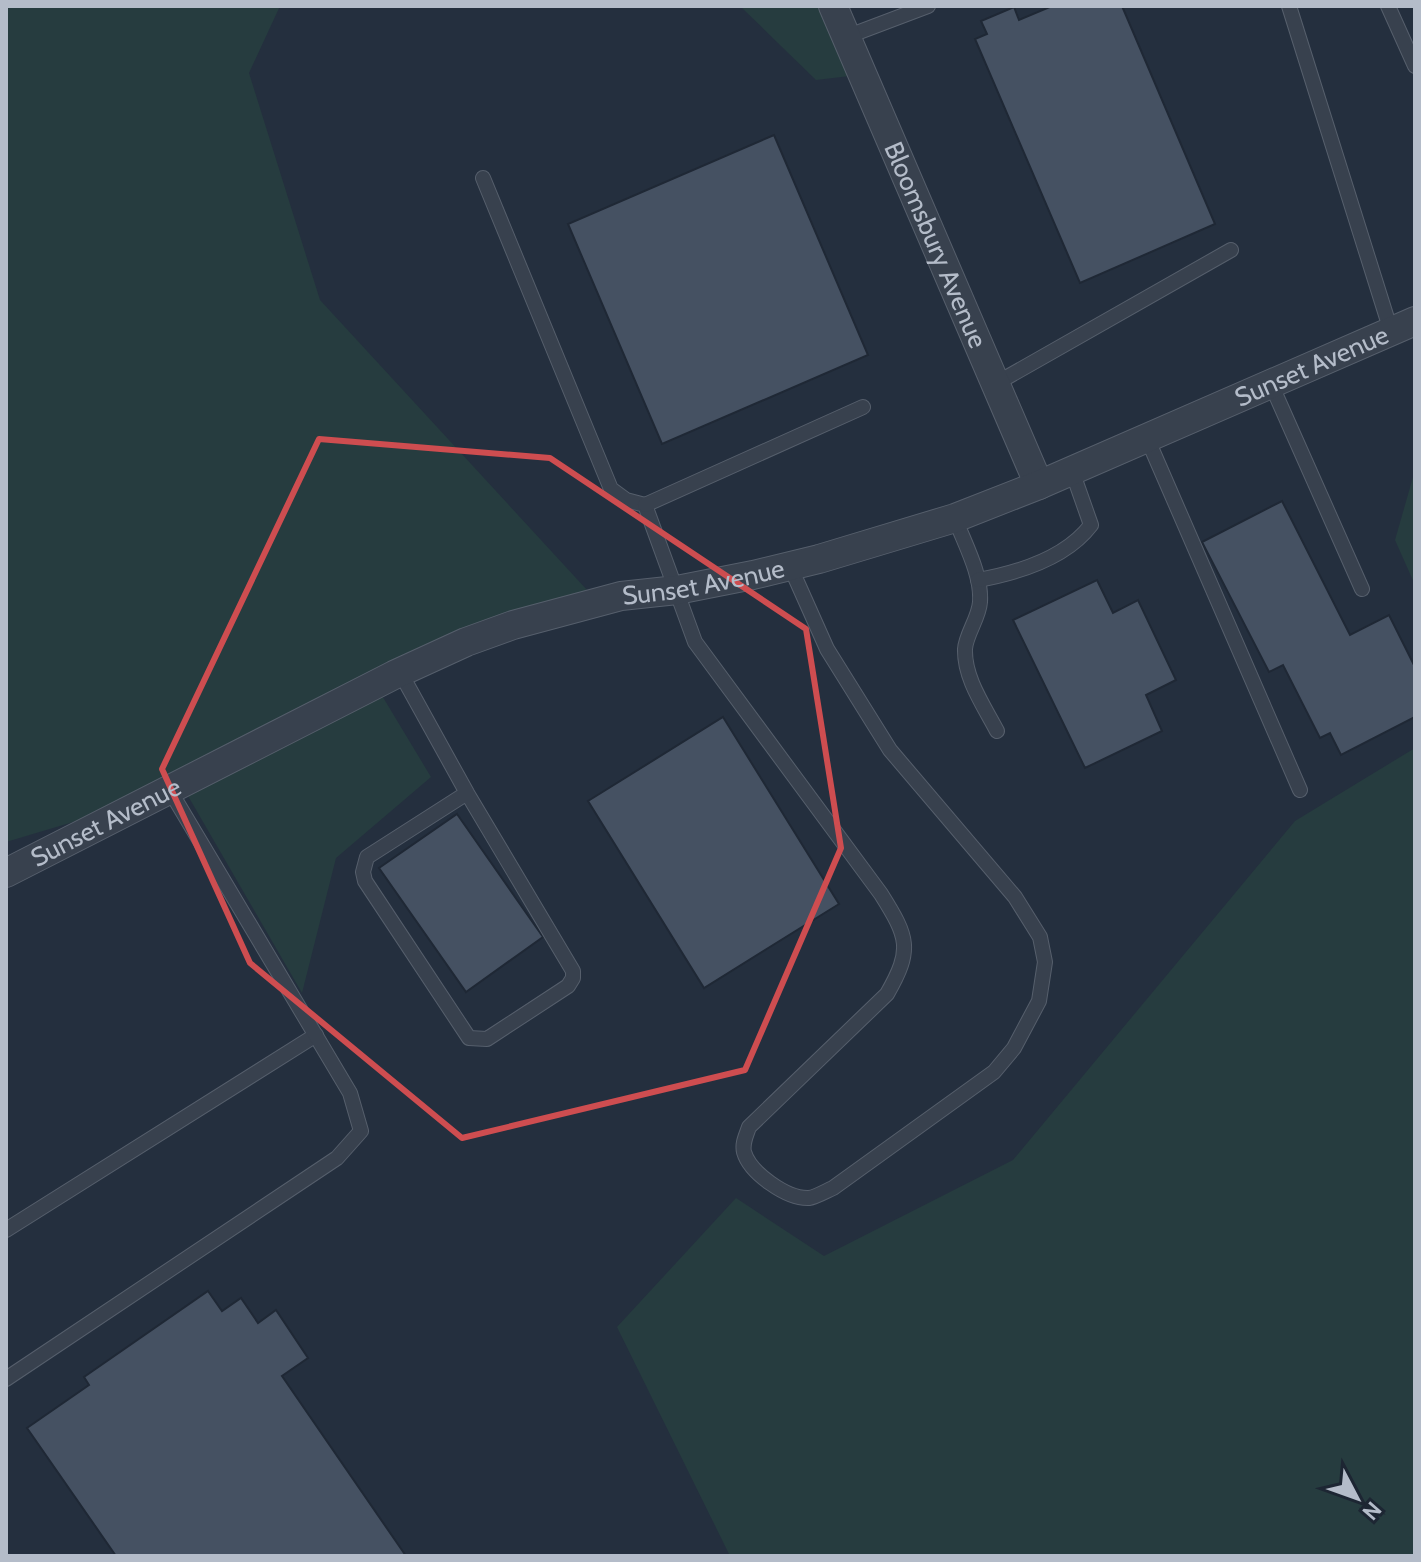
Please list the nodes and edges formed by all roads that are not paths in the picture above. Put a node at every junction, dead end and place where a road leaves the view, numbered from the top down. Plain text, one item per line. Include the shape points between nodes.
1 (833, 6) edge
2 (928, 6) edge
3 (1289, 6) edge
4 (1388, 6) edge
5 (846, 37) junction
6 (1415, 66) edge
7 (483, 178) dead end
8 (1231, 250) dead end
9 (1403, 326) edge
10 (995, 384) junction
11 (1271, 384) junction
12 (863, 407) dead end
13 (1147, 438) junction
14 (1072, 471) junction
15 (1039, 485) junction
16 (645, 505) junction
17 (955, 518) junction
18 (790, 566) junction
19 (978, 580) junction
20 (1362, 589) dead end
21 (677, 590) junction
22 (400, 672) junction
23 (997, 731) dead end
24 (169, 789) junction
25 (1300, 790) dead end
26 (467, 793) junction
27 (6, 873) edge
28 (316, 1035) junction
29 (6, 1230) edge
30 (6, 1379) edge

1 - 5 street, Bloomsbury Avenue
2 - 5 lane
3 - 9 lane
4 - 6 lane
5 - 10 street, Bloomsbury Avenue
7 - 16 lane via 611,489
8 - 10 lane
9 - 11 street, Sunset Avenue
10 - 15 street, Bloomsbury Avenue
11 - 13 street, Sunset Avenue
11 - 20 lane
12 - 16 lane
13 - 14 street, Sunset Avenue
13 - 25 lane
14 - 15 street, Sunset Avenue
14 - 19 lane via 1091,525 1080,539 1010,574
15 - 17 street, Sunset Avenue
16 - 21 lane
17 - 18 street, Sunset Avenue
17 - 19 lane
18 - 21 street, Sunset Avenue
18 - 21 lane via 827,649 890,750 1015,897 1040,937 1045,962 1039,1001 1014,1048 994,1072 833,1188 809,1198 781,1190 757,1172 743,1143 749,1127 887,994 902,968 901,926 695,642
19 - 23 lane via 980,602 965,648 970,678
21 - 22 street, Sunset Avenue via 621,596 513,625
22 - 24 street, Sunset Avenue
22 - 26 lane
24 - 27 street, Sunset Avenue
24 - 28 lane
26 - 26 lane via 573,971 568,986 478,1040 469,1038 363,872 367,857
28 - 29 lane
28 - 30 lane via 350,1093 361,1131 337,1158

